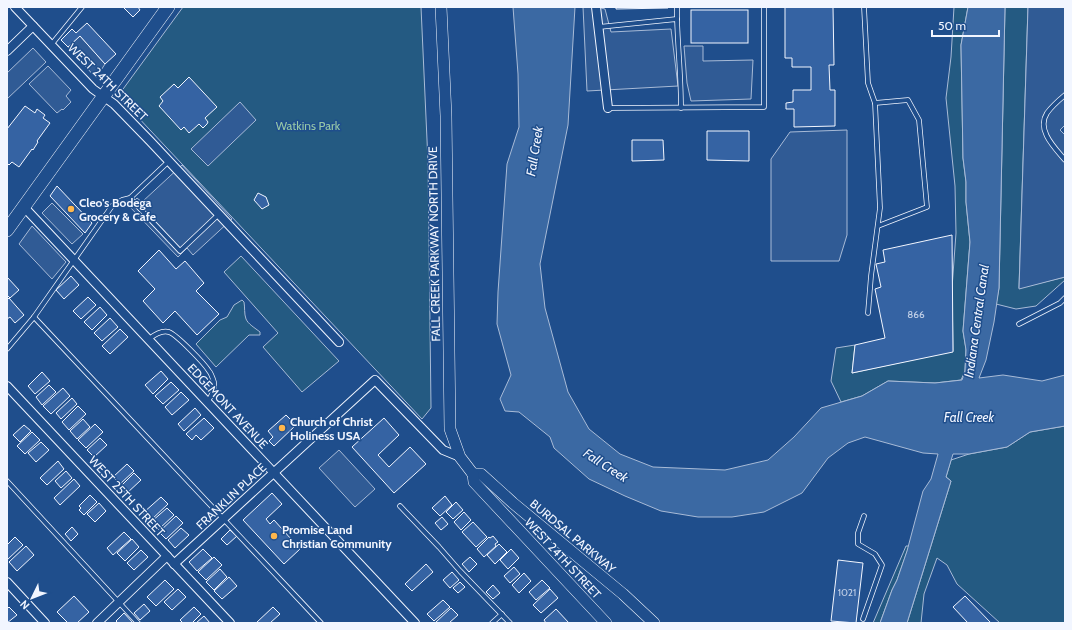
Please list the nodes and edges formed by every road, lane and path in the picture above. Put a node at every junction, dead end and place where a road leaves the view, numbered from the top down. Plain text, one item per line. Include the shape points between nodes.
1 (15, 7) edge
2 (82, 7) edge
3 (168, 7) edge
4 (441, 7) edge
5 (596, 7) edge
6 (677, 7) edge
7 (764, 7) edge
8 (864, 7) edge
9 (677, 19) junction
10 (33, 26) junction
11 (599, 27) junction
12 (51, 45) junction
13 (7, 51) edge
14 (1065, 95) edge
15 (104, 96) junction
16 (875, 103) junction
17 (608, 108) joint
18 (681, 108) junction
19 (1065, 160) edge
20 (169, 161) junction
21 (130, 198) junction
22 (24, 206) junction
23 (220, 214) junction
24 (878, 226) junction
25 (7, 230) edge
26 (74, 259) junction
27 (1065, 298) edge
28 (868, 313) dead end
29 (34, 317) junction
30 (1019, 324) dead end
31 (149, 339) junction
32 (339, 342) dead end
33 (7, 349) edge
34 (7, 386) edge
35 (207, 402) junction
36 (460, 457) junction
37 (274, 472) junction
38 (473, 474) junction
39 (7, 481) edge
40 (400, 506) dead end
41 (864, 516) dead end
42 (223, 519) junction
43 (167, 556) junction
44 (174, 564) junction
45 (7, 582) edge
46 (119, 602) junction
47 (502, 614) junction
48 (863, 619) dead end
49 (45, 623) edge
50 (97, 623) edge
51 (138, 623) edge
52 (230, 623) edge
53 (321, 623) edge
54 (415, 623) edge
55 (492, 623) edge
56 (510, 623) edge
57 (606, 623) edge
58 (654, 623) edge

1 - 10 street, WEST 24TH STREET
2 - 12 lane
3 - 15 main road
4 - 36 street, FALL CREEK PARKWAY NORTH DRIVE via 446,116 450,429
5 - 11 street
6 - 9 lane
7 - 18 lane via 764,107
8 - 16 lane via 868,83
9 - 11 lane
9 - 18 lane
10 - 12 street, WEST 24TH STREET
10 - 13 street
11 - 17 street
12 - 15 street, WEST 24TH STREET via 93,89
14 - 19 lane via 1046,114 1044,125 1048,139
15 - 20 street, WEST 24TH STREET
15 - 22 main road
16 - 24 lane via 880,208
16 - 24 lane via 908,100 919,120 927,207
17 - 18 lane
20 - 21 lane
20 - 23 street, WEST 24TH STREET
21 - 23 lane via 180,251
21 - 26 lane via 112,206
22 - 25 main road
22 - 26 street, EDGEMONT AVENUE
23 - 32 street, WEST 24TH STREET
24 - 28 lane
26 - 29 lane
26 - 31 street, EDGEMONT AVENUE
27 - 30 lane
29 - 33 lane
29 - 42 lane
31 - 35 street, EDGEMONT AVENUE
31 - 35 lane via 164,332 176,336 210,371 214,383 212,396
34 - 43 street, WEST 25TH STREET
35 - 37 street, EDGEMONT AVENUE
36 - 37 street, FRANKLIN PLACE via 443,450 374,380
36 - 38 street, FALL CREEK PARKWAY NORTH DRIVE
37 - 42 street, FRANKLIN PLACE
37 - 54 street, EDGEMONT AVENUE
38 - 57 street, WEST 24TH STREET via 474,482
38 - 58 street, BURDSAL PARKWAY via 481,474
39 - 46 lane
40 - 47 lane
41 - 48 lane via 858,533 858,544 875,554 882,565
42 - 44 street, FRANKLIN PLACE
42 - 53 lane
43 - 44 street, WEST 25TH STREET
43 - 46 street
44 - 52 street, WEST 25TH STREET
45 - 49 street
46 - 50 street
46 - 51 lane
47 - 55 lane
47 - 56 lane

